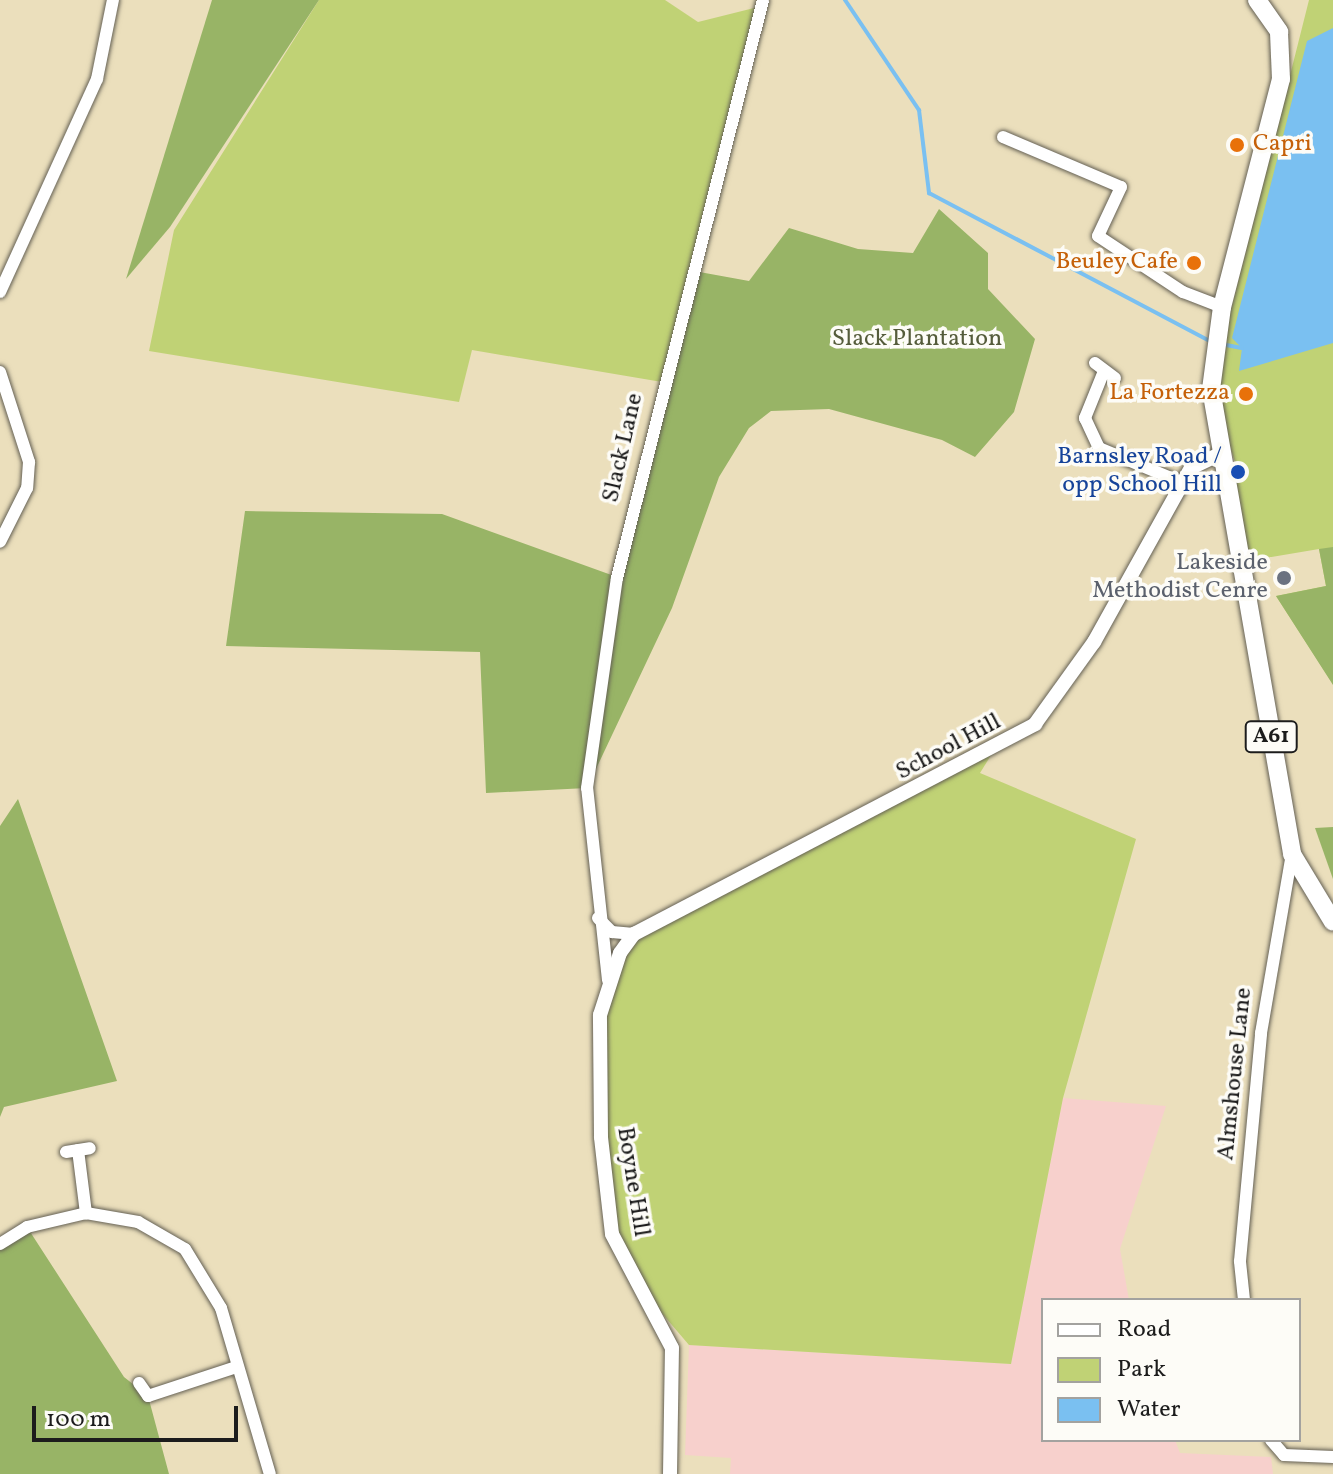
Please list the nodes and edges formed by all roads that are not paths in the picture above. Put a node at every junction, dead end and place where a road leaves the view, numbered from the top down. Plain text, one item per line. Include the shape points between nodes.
1 (113, 0) edge
2 (763, 0) edge
3 (1257, 0) edge
4 (1003, 137) dead end
5 (0, 292) edge
6 (1222, 307) junction
7 (1104, 371) dead end
8 (0, 372) edge
9 (5, 397) edge
10 (1218, 455) junction
11 (1183, 483) junction
12 (0, 542) edge
13 (1292, 854) junction
14 (596, 916) junction
15 (1333, 922) edge
16 (634, 934) junction
17 (608, 980) junction
18 (78, 1150) dead end
19 (86, 1213) junction
20 (0, 1244) edge
21 (1244, 1298) edge
22 (236, 1367) junction
23 (139, 1383) dead end
24 (1273, 1442) edge
25 (1333, 1457) edge
26 (270, 1474) edge
27 (670, 1474) edge

1 - 5 street via 97,79
2 - 14 street, Slack Lane via 617,578 587,788
3 - 6 main road, A61 via 1279,32 1281,79
4 - 6 street via 1121,187 1098,236 1183,292
6 - 10 main road, A61 via 1215,342
7 - 11 street via 1085,418 1099,448
8 - 9 street
9 - 12 street via 29,462 27,488
10 - 11 street, School Hill via 1191,468
10 - 13 main road, A61
11 - 16 street, School Hill via 1087,653 1035,724
13 - 15 main road, A61
13 - 21 street, Almshouse Lane via 1261,1033 1240,1261
14 - 16 street via 612,932
14 - 17 street, Slack Lane
16 - 17 street
17 - 27 street, Boyne Hill via 598,1048 612,1234 672,1348
18 - 19 street
19 - 20 street via 27,1227
19 - 22 street via 138,1222 185,1249 221,1308
22 - 23 street via 148,1396
22 - 26 street
24 - 25 street via 1284,1455

